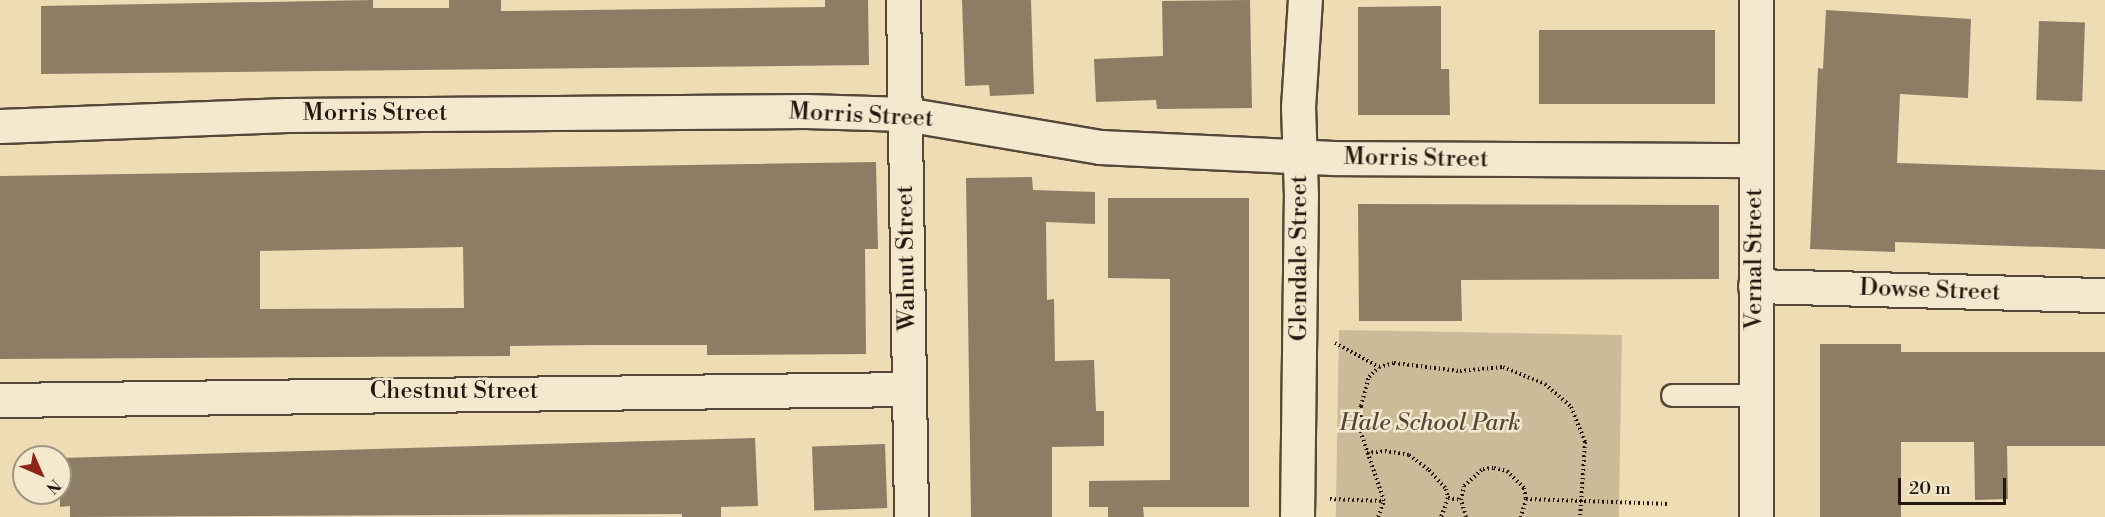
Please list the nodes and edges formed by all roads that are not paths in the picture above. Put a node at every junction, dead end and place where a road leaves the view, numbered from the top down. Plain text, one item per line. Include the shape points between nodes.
1 (903, 0) edge
2 (1305, 0) edge
3 (1756, 0) edge
4 (905, 114) junction
5 (0, 126) edge
6 (1300, 154) junction
7 (1755, 160) junction
8 (1755, 286) junction
9 (2105, 295) edge
10 (909, 389) junction
11 (1672, 395) dead end
12 (1755, 395) junction
13 (0, 400) edge
14 (1297, 507) edge
15 (911, 517) edge
16 (1756, 517) edge

1 - 4 street, Walnut Street
2 - 6 street, Glendale Street
3 - 7 street, Vernal Street
4 - 5 street, Morris Street via 795,111 299,115
4 - 6 street, Morris Street via 1100,147
4 - 10 street, Walnut Street
6 - 7 street, Morris Street
6 - 14 street, Glendale Street
7 - 8 street, Vernal Street
8 - 9 street, Dowse Street
8 - 12 street, Vernal Street
10 - 13 street, Chestnut Street
10 - 15 street, Walnut Street
11 - 12 lane
12 - 16 street, Vernal Street

